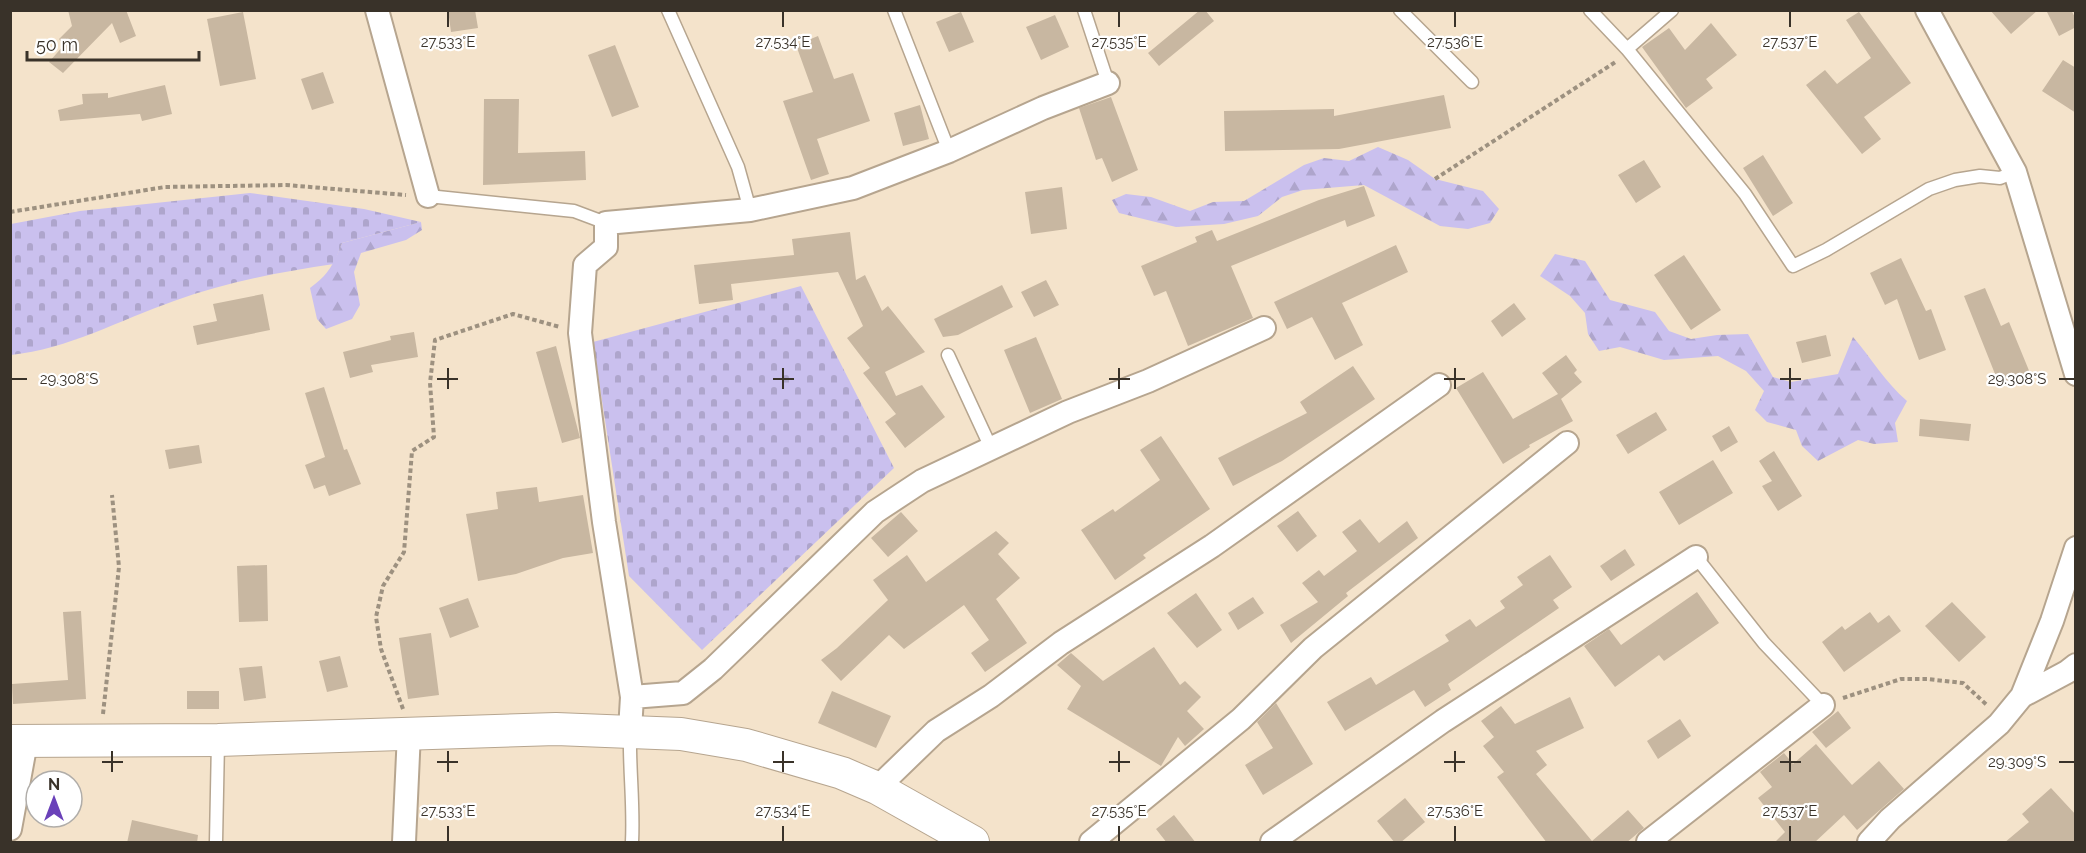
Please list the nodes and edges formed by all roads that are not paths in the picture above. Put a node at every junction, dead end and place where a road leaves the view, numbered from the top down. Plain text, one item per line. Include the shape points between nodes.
1 (377, 10) edge
2 (668, 10) edge
3 (894, 10) edge
4 (1084, 10) edge
5 (1400, 10) edge
6 (1590, 10) edge
7 (1672, 10) edge
8 (1927, 10) edge
9 (1627, 49) junction
10 (1472, 82) dead end
11 (1108, 84) joint
12 (949, 151) junction
13 (2014, 172) junction
14 (428, 196) joint
15 (750, 210) junction
16 (606, 223) junction
17 (1264, 328) dead end
18 (948, 355) dead end
19 (2076, 374) edge
20 (1439, 385) dead end
21 (1567, 443) dead end
22 (991, 448) junction
23 (2076, 548) edge
24 (1696, 557) joint
25 (2076, 665) edge
26 (2022, 696) junction
27 (632, 697) junction
28 (1823, 705) joint
29 (630, 730) junction
30 (409, 733) junction
31 (218, 740) junction
32 (18, 741) edge
33 (878, 788) junction
34 (10, 829) edge
35 (216, 843) edge
36 (404, 843) edge
37 (632, 843) edge
38 (973, 843) edge
39 (1091, 843) edge
40 (1272, 843) edge
41 (1648, 843) edge
42 (1869, 843) edge

1 - 14 street
2 - 15 lane via 738,167
3 - 12 lane
4 - 11 lane
5 - 10 lane
6 - 9 lane
7 - 9 lane
8 - 13 street
9 - 13 lane via 1745,194 1793,266 1929,189 1955,180 2000,178
11 - 12 street via 1043,108
12 - 15 street via 853,188
13 - 19 street
14 - 16 lane via 574,211
15 - 16 street
16 - 27 street via 606,247 585,265 580,333
17 - 22 street
18 - 22 lane
20 - 33 street via 1212,546 1061,643 991,696 936,731
21 - 39 street via 1313,648 1241,719
22 - 27 street via 922,481 875,512 713,669 683,693
23 - 26 street
24 - 28 lane via 1764,643
24 - 40 street via 1443,722
25 - 26 street
26 - 42 street via 1999,724 1890,819
27 - 29 street
28 - 41 street
29 - 30 main road
29 - 33 main road via 746,745 842,773
29 - 37 lane via 629,774 634,785
30 - 31 main road
30 - 36 street
31 - 32 main road
31 - 35 lane
32 - 34 street
33 - 38 main road

